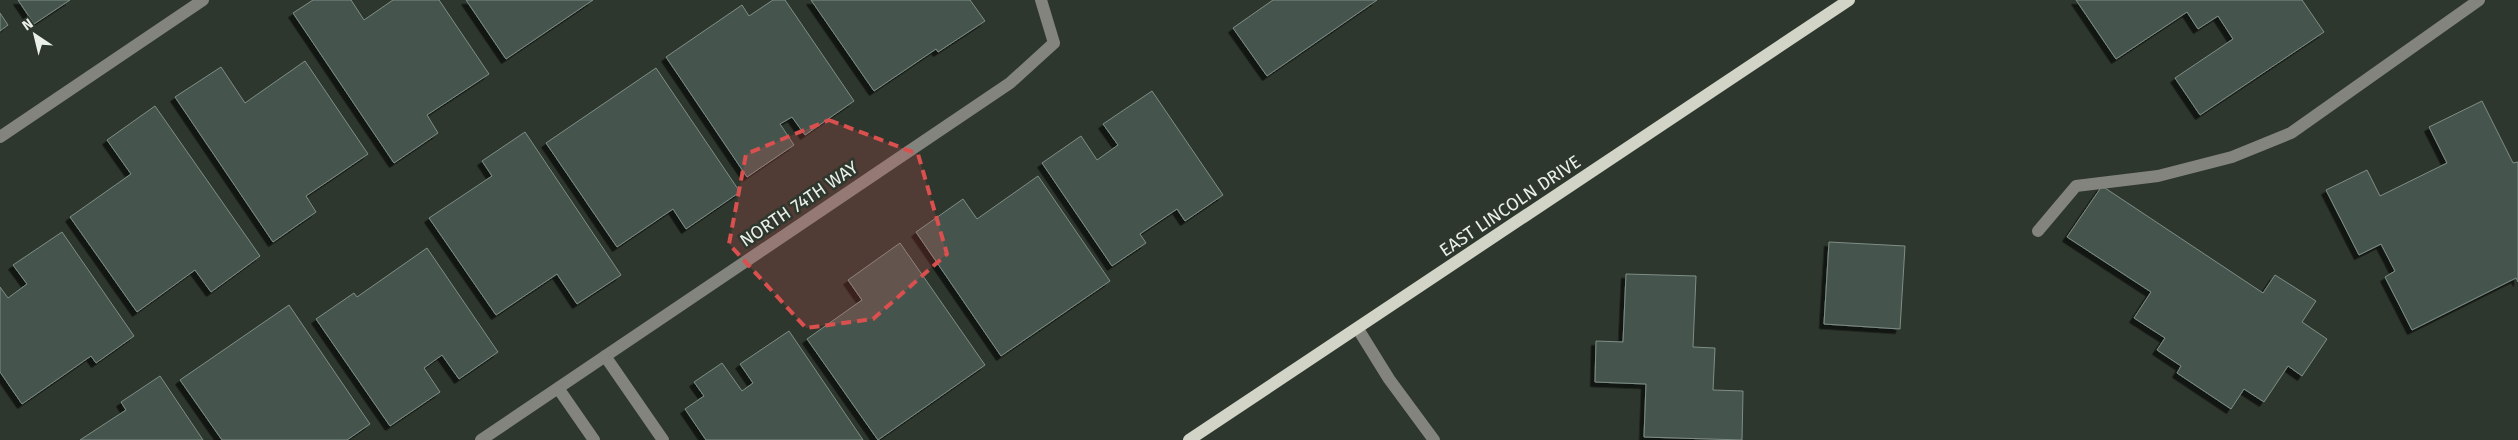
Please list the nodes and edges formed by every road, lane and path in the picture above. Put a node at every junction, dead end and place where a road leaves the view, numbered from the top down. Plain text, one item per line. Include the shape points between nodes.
1 (203, 0) edge
2 (1042, 0) edge
3 (1848, 0) edge
4 (2479, 0) edge
5 (0, 137) edge
6 (2038, 231) dead end
7 (1358, 329) junction
8 (606, 356) junction
9 (558, 388) junction
10 (481, 440) edge
11 (594, 440) edge
12 (663, 440) edge
13 (1189, 440) edge
14 (1434, 440) edge

1 - 5 street
2 - 8 street, NORTH 74TH WAY via 1054,44 1010,83
3 - 7 main road, EAST LINCOLN DRIVE
4 - 6 street via 2291,133 2232,157 2158,176 2076,186
7 - 13 main road, EAST LINCOLN DRIVE
7 - 14 street via 1389,379
8 - 9 street
8 - 12 street
9 - 10 street
9 - 11 street

